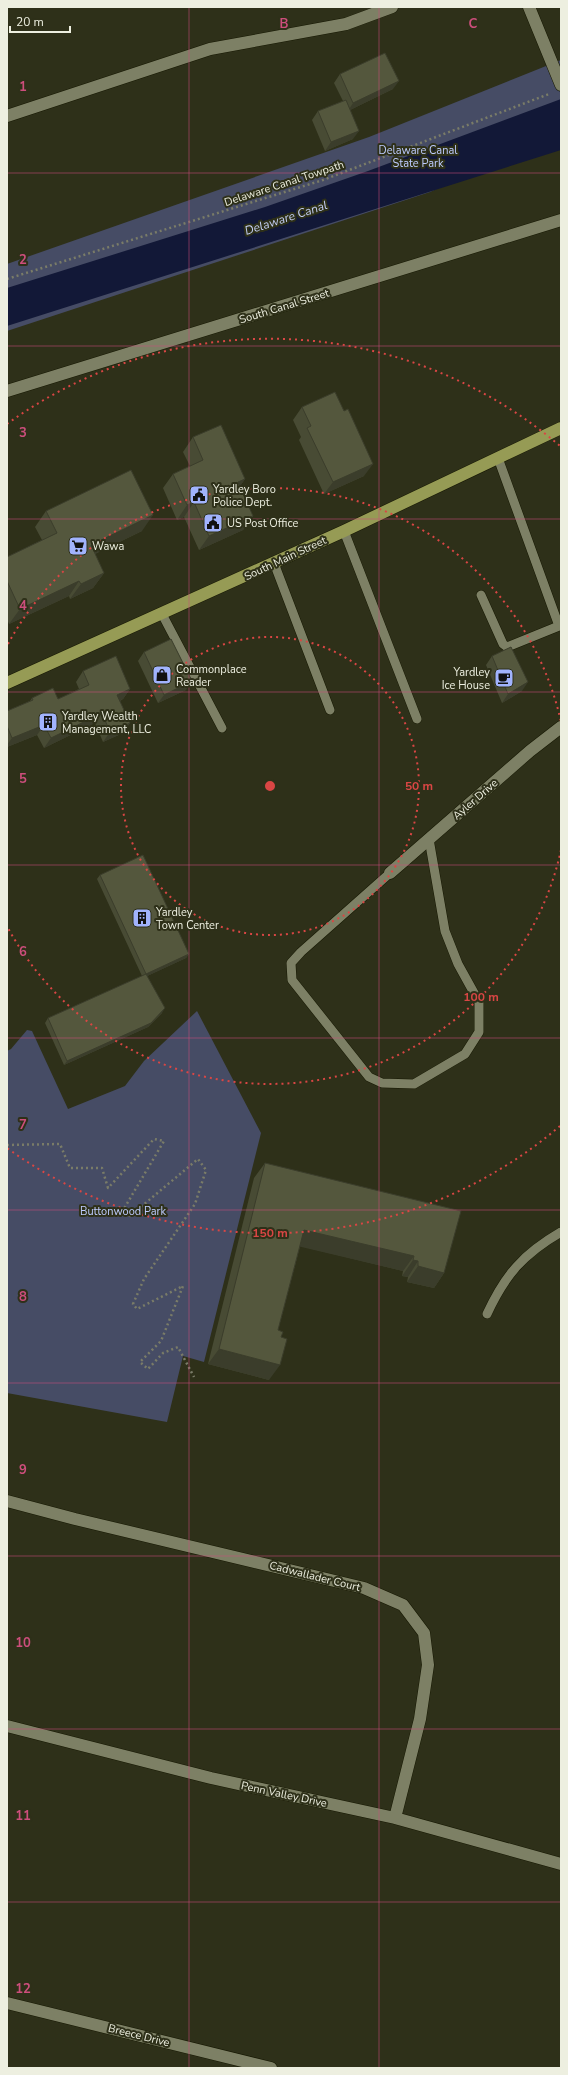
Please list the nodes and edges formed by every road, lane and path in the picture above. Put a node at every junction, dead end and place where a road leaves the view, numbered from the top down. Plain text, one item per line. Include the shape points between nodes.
1 (392, 7) edge
2 (529, 7) edge
3 (557, 89) edge
4 (7, 116) edge
5 (561, 220) edge
6 (7, 279) edge
7 (7, 392) edge
8 (561, 428) edge
9 (498, 458) junction
10 (344, 531) junction
11 (274, 563) junction
12 (481, 595) dead end
13 (162, 614) junction
14 (560, 625) edge
15 (7, 683) edge
16 (330, 710) dead end
17 (417, 719) dead end
18 (561, 726) edge
19 (222, 728) dead end
20 (429, 839) junction
21 (390, 873) joint
22 (7, 1145) edge
23 (561, 1232) edge
24 (487, 1314) dead end
25 (194, 1377) dead end
26 (7, 1501) edge
27 (7, 1726) edge
28 (395, 1818) junction
29 (561, 1864) edge
30 (7, 2003) edge
31 (271, 2068) edge

1 - 4 street via 346,24 210,49
2 - 3 street via 554,70
3 - 6 path, Delaware Canal Towpath via 323,180
5 - 7 street, South Canal Street
8 - 9 main road, South Main Street
9 - 10 main road, South Main Street
9 - 14 lane
10 - 11 main road, South Main Street
10 - 17 lane
11 - 13 main road, South Main Street
11 - 16 lane
12 - 14 lane via 503,644 507,647
13 - 15 main road, South Main Street
13 - 19 lane
18 - 20 street, Ayler Drive
20 - 21 street, Ayler Drive
20 - 21 lane via 445,931 458,964 479,1002 479,1032 465,1054 414,1084 382,1083 369,1077 292,980 291,963 301,952
22 - 25 path via 60,1144 70,1168 102,1168 108,1188 154,1139 164,1141 122,1212 130,1216 198,1159 206,1170 195,1204 144,1279 133,1304 137,1310 183,1286 161,1340 140,1362 148,1369 163,1353 178,1347
23 - 24 lane via 538,1245 518,1264
26 - 28 street, Cadwallader Court via 364,1588 403,1605 424,1633 428,1665 420,1719
27 - 28 street, Penn Valley Drive via 211,1778
28 - 29 street, Penn Valley Drive
30 - 31 street, Breece Drive

